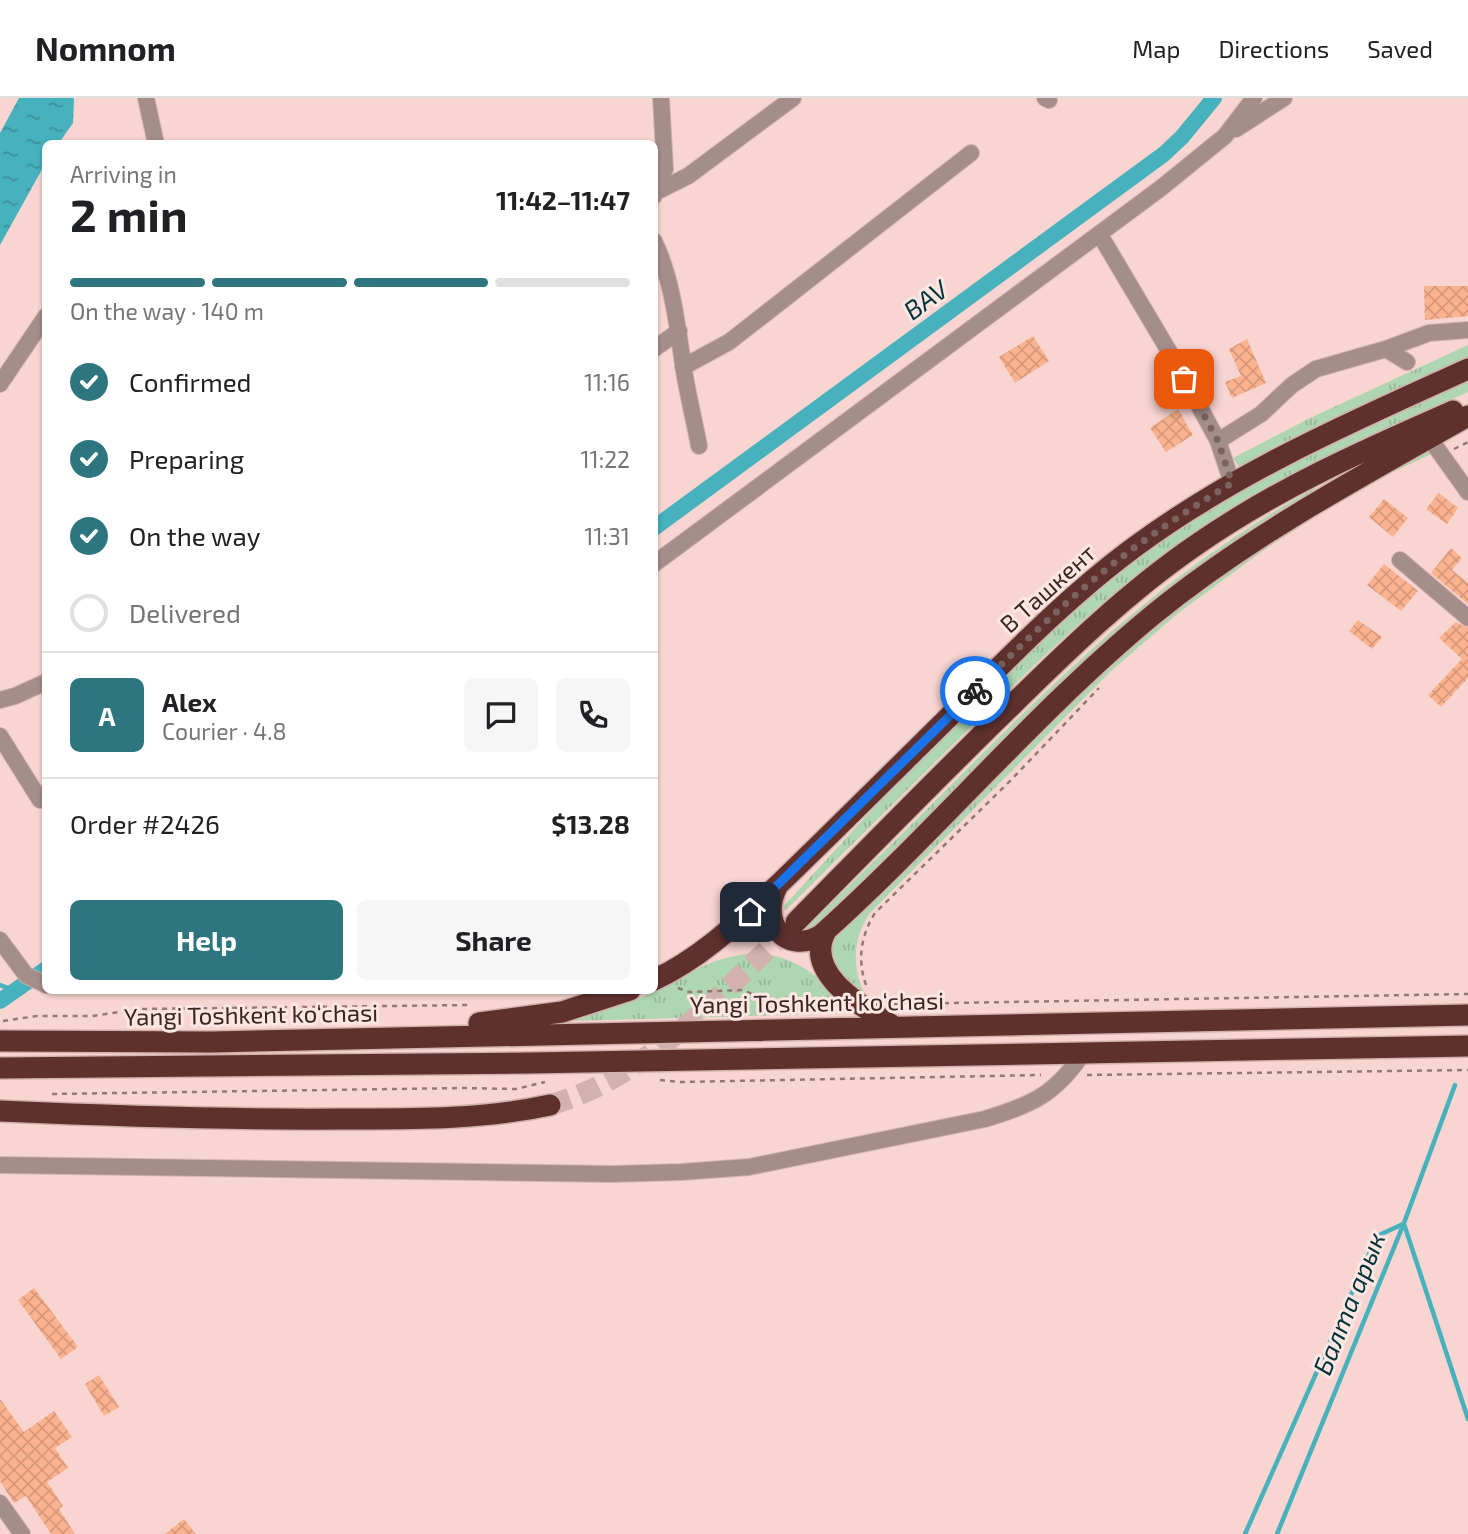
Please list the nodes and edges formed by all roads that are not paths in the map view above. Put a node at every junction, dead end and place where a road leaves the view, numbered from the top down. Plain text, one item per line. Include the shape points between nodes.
1 (146, 98) edge
2 (661, 98) edge
3 (793, 98) edge
4 (1254, 98) edge
5 (1284, 98) edge
6 (1225, 136) junction
7 (155, 140) edge
8 (971, 153) dead end
9 (658, 186) edge
10 (658, 191) edge
11 (1100, 236) junction
12 (658, 249) edge
13 (42, 322) edge
14 (1468, 330) edge
15 (679, 331) junction
16 (658, 346) edge
17 (1386, 349) junction
18 (1407, 362) dead end
19 (683, 367) junction
20 (1468, 369) edge
21 (0, 384) edge
22 (1468, 404) edge
23 (1468, 416) edge
24 (1430, 439) junction
25 (1218, 441) junction
26 (699, 446) dead end
27 (1232, 483) junction
28 (1468, 492) edge
29 (1400, 560) dead end
30 (658, 561) edge
31 (1468, 618) edge
32 (42, 684) edge
33 (0, 700) edge
34 (0, 736) edge
35 (42, 799) edge
36 (779, 885) junction
37 (796, 922) tunnel mouth
38 (826, 931) junction
39 (0, 940) edge
40 (660, 977) edge
41 (42, 984) edge
42 (618, 994) edge
43 (1468, 1015) edge
44 (893, 1026) junction
45 (1, 1031) edge
46 (212, 1042) junction
47 (1468, 1046) edge
48 (1083, 1053) junction
49 (0, 1068) edge
50 (550, 1105) tunnel mouth
51 (0, 1111) edge
52 (0, 1165) edge
53 (0, 1503) edge
54 (22, 1534) edge

1 - 7 street
2 - 9 street via 665,169
3 - 10 street via 688,176
4 - 6 street
5 - 6 street
6 - 11 street
8 - 19 street via 729,342
11 - 25 street
11 - 30 street
12 - 15 street
13 - 21 street
14 - 17 street via 1429,333
15 - 16 street
15 - 19 street
17 - 18 street
17 - 25 street via 1316,369 1261,414
19 - 26 street
20 - 27 highway, В Ташкент via 1324,434
22 - 24 highway
23 - 24 highway
24 - 28 street
24 - 37 highway via 1292,485 1156,574 1042,675
24 - 38 highway via 1276,526 1155,613 1074,685
25 - 27 street
27 - 36 highway, В Ташкент via 1137,546 1077,594
29 - 31 street
32 - 33 street
34 - 35 street
36 - 38 highway via 771,909 778,932 802,941
36 - 40 highway, В Ташкент via 715,942
38 - 44 highway via 820,947 824,968 864,996
39 - 41 street via 21,969
42 - 46 highway via 562,1012 506,1021
43 - 44 highway, Yangi Toshkent ko‘chasi
44 - 46 highway, Yangi Toshkent ko‘chasi
45 - 46 highway, Yangi Toshkent ko‘chasi
47 - 48 highway
48 - 49 highway
48 - 52 street via 1053,1089 1033,1102 985,1119 749,1167 613,1174
50 - 51 highway via 476,1116 411,1119 196,1119
53 - 54 street

